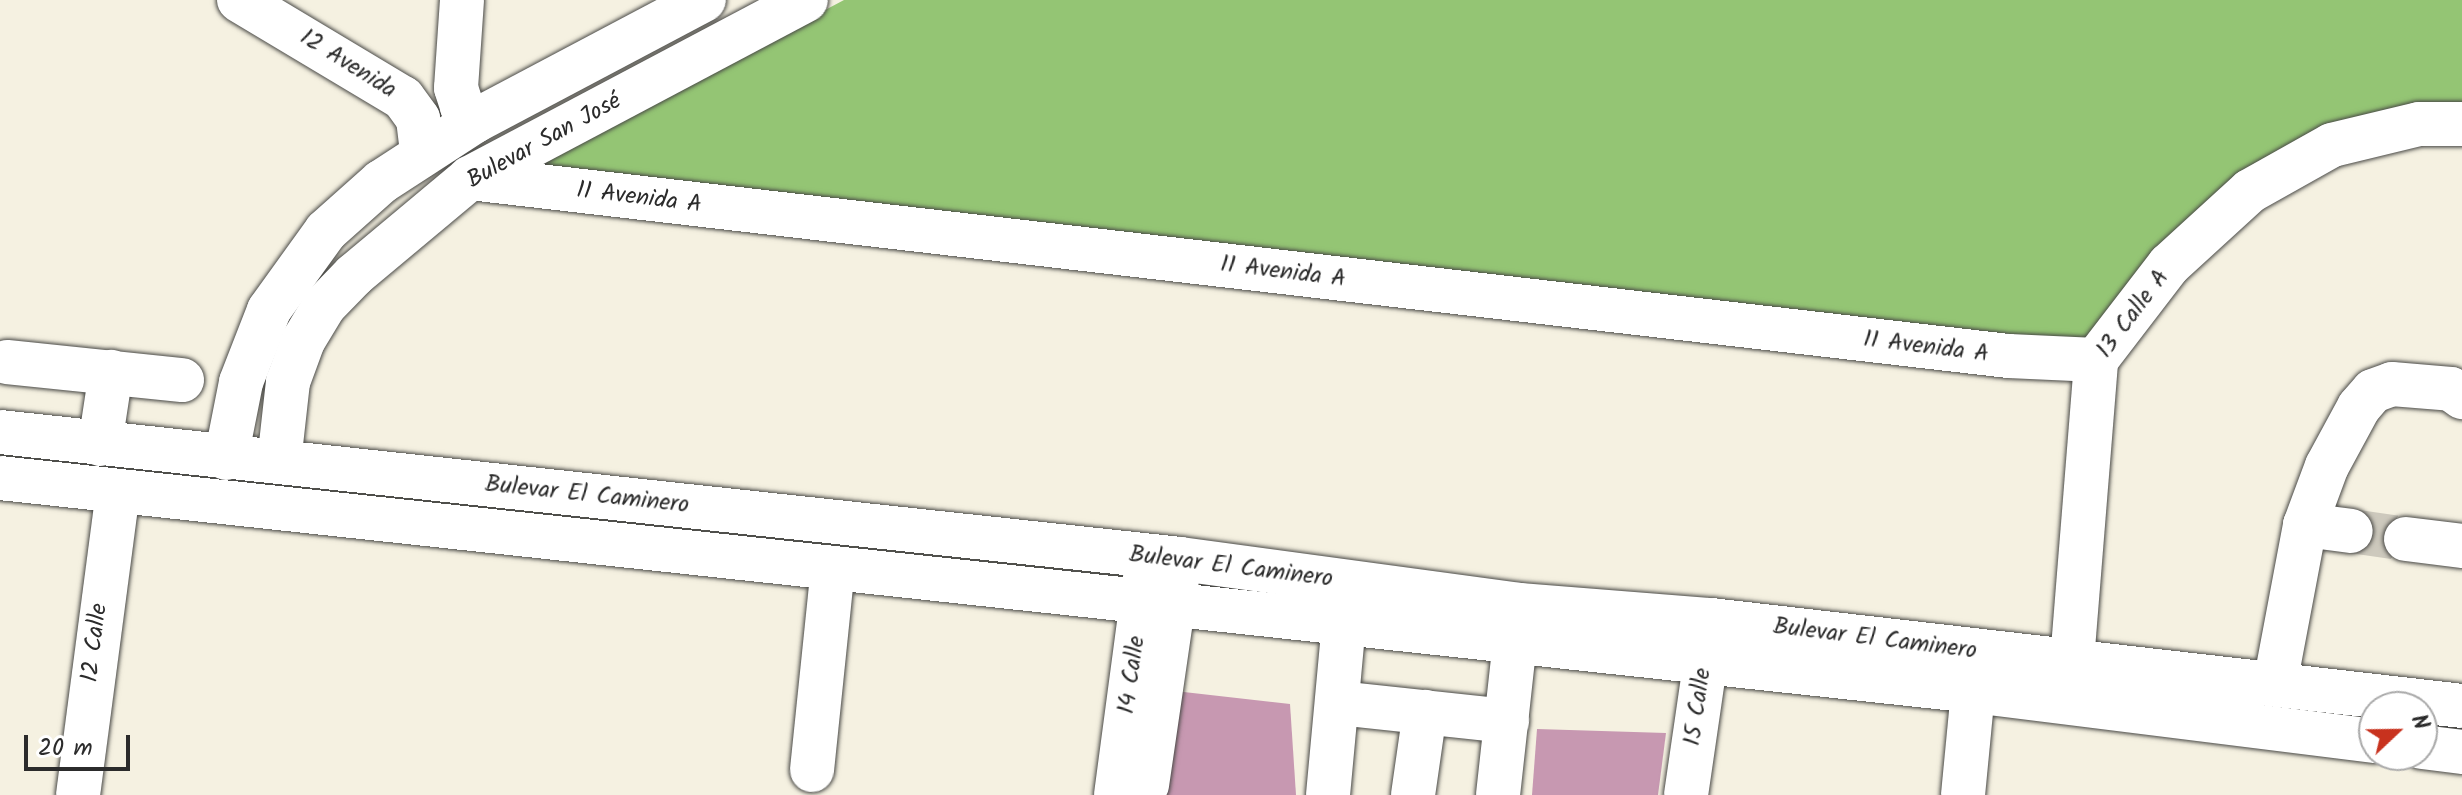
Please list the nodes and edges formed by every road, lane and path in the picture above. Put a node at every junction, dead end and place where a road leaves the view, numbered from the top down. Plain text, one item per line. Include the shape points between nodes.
1 (239, 0) edge
2 (462, 0) edge
3 (704, 0) edge
4 (806, 0) edge
5 (475, 121) junction
6 (2462, 124) edge
7 (422, 154) junction
8 (470, 178) junction
9 (2096, 360) junction
10 (7, 362) dead end
11 (111, 372) junction
12 (182, 380) dead end
13 (2462, 397) edge
14 (0, 432) edge
15 (100, 444) junction
16 (226, 458) junction
17 (279, 462) junction
18 (0, 478) edge
19 (118, 492) junction
20 (617, 498) junction
21 (2305, 525) junction
22 (2351, 531) tunnel mouth
23 (2406, 539) tunnel mouth
24 (611, 544) junction
25 (2462, 546) edge
26 (1164, 557) junction
27 (833, 568) junction
28 (1158, 606) junction
29 (1344, 623) junction
30 (1518, 624) junction
31 (1708, 641) junction
32 (2072, 661) junction
33 (2214, 678) junction
34 (2275, 684) junction
35 (1973, 691) junction
36 (1338, 703) junction
37 (2462, 706) edge
38 (1425, 712) junction
39 (2209, 720) junction
40 (1507, 721) junction
41 (2358, 739) edge
42 (2438, 749) edge
43 (2462, 752) edge
44 (812, 770) dead end
45 (78, 795) edge
46 (1116, 795) edge
47 (1146, 795) edge
48 (1328, 795) edge
49 (1413, 795) edge
50 (1498, 795) edge
51 (1686, 795) edge
52 (1963, 795) edge

1 - 7 street, 12 Avenida via 403,98 418,119
2 - 5 street via 456,88 462,107
3 - 5 street, Bulevar San José
4 - 8 street, Bulevar San José
5 - 7 street, Bulevar San José
6 - 9 street, 13 Calle A via 2419,124 2332,145 2250,191 2169,265
7 - 16 street, Bulevar San José via 381,182 293,270 269,310 241,382
8 - 9 street, 11 Avenida A via 2009,356
8 - 17 street, Bulevar San José via 324,306 288,382
9 - 32 street, 13 Calle A
10 - 11 street
11 - 12 street
11 - 15 street
13 - 21 street via 2451,389 2392,384 2373,391 2327,466
14 - 15 street, Bulevar El Caminero
15 - 16 street, Bulevar El Caminero
16 - 17 street, Bulevar El Caminero
17 - 20 street, Bulevar El Caminero
18 - 19 street, Bulevar El Caminero
19 - 24 street, Bulevar El Caminero
19 - 45 street, 12 Calle
20 - 24 street
20 - 26 street, Bulevar El Caminero
21 - 22 street
21 - 34 street
23 - 25 street
24 - 27 street, Bulevar El Caminero
26 - 28 street, 14 Calle
26 - 30 street, Bulevar El Caminero
27 - 28 street, Bulevar El Caminero
27 - 44 street
28 - 29 street, Bulevar El Caminero
28 - 46 street, 14 Calle
28 - 47 street, 14 Calle
29 - 30 street, Bulevar El Caminero
29 - 36 street
30 - 31 street, Bulevar El Caminero
30 - 40 street
31 - 32 street, Bulevar El Caminero
31 - 35 street, Bulevar El Caminero
31 - 51 street, 15 Calle
32 - 33 street, Bulevar El Caminero
33 - 34 street, Bulevar El Caminero
33 - 39 street
34 - 37 street, Bulevar El Caminero
35 - 39 street, Bulevar El Caminero
35 - 52 street
36 - 38 street
36 - 48 street
38 - 40 street
38 - 49 street
39 - 41 street, Bulevar El Caminero
40 - 50 street
42 - 43 street

